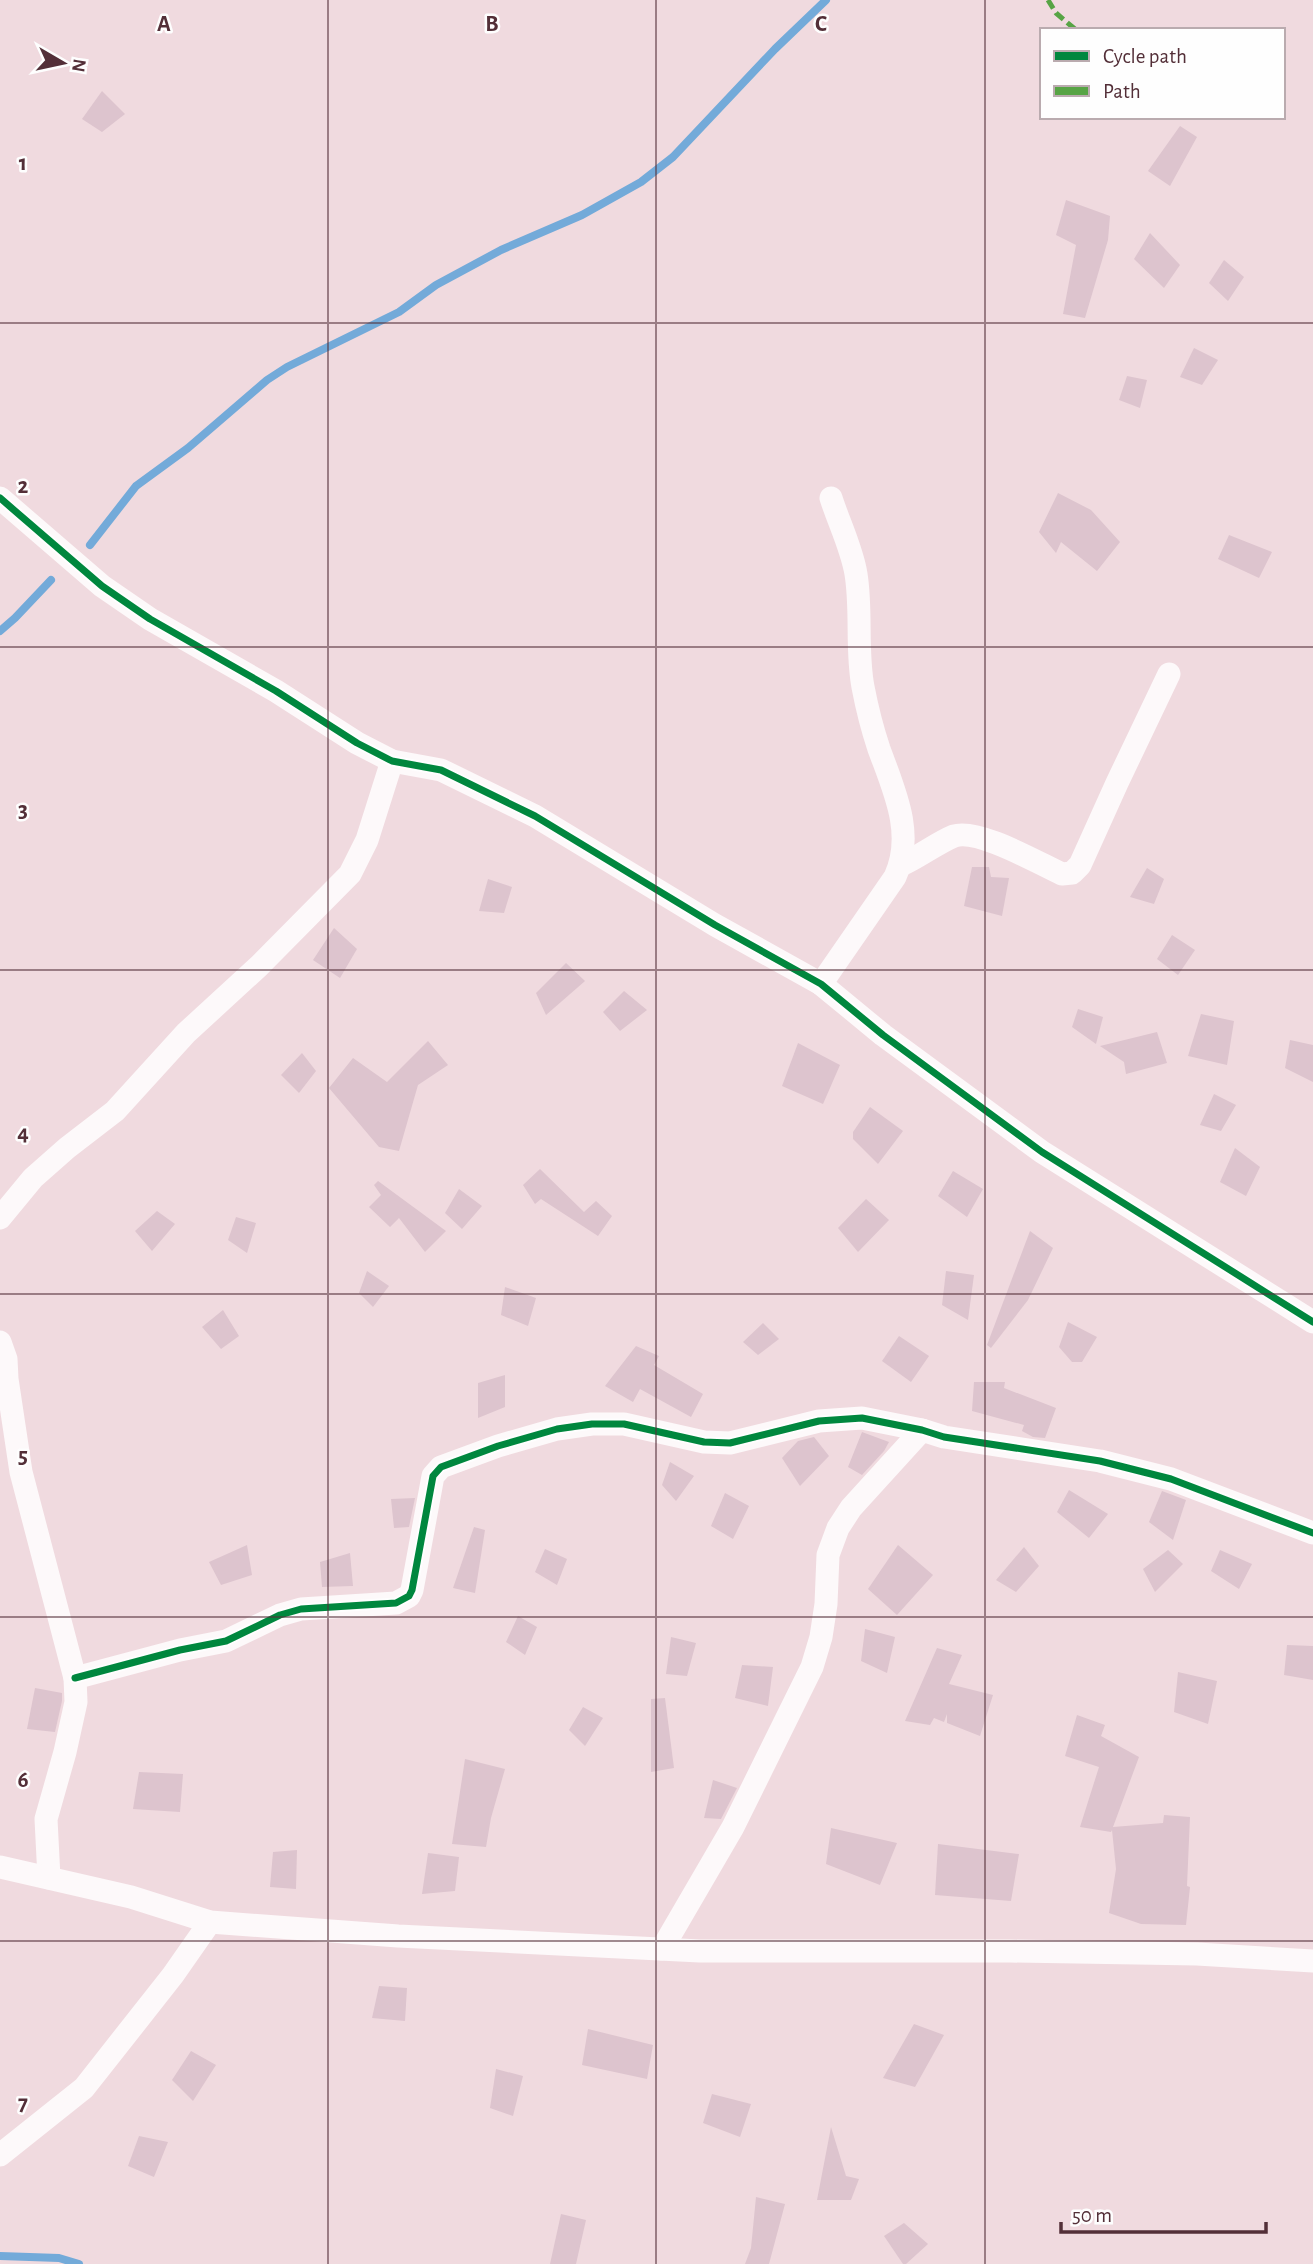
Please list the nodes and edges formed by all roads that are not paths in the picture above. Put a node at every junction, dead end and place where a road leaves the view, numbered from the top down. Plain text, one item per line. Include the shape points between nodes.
1 (0, 498) edge
2 (831, 498) dead end
3 (1169, 674) dead end
4 (392, 761) junction
5 (901, 865) junction
6 (821, 984) junction
7 (0, 1219) edge
8 (1313, 1322) edge
9 (0, 1342) edge
10 (922, 1430) junction
11 (1313, 1533) edge
12 (75, 1678) junction
13 (0, 1867) edge
14 (48, 1878) junction
15 (210, 1922) junction
16 (662, 1949) junction
17 (1313, 1961) edge
18 (0, 2155) edge

1 - 4 street via 102,586 150,619
2 - 5 street via 856,572 862,681 868,714 898,803 904,838
3 - 5 street via 1080,865 1072,873 1062,874 969,834 954,836
4 - 6 street via 441,770 535,816
4 - 7 street via 367,840 350,874 186,1033 115,1111 33,1178
5 - 6 street
6 - 8 street via 1042,1152
9 - 12 street via 27,1497
10 - 11 street via 1100,1461 1171,1479
10 - 12 street via 862,1418 819,1421 730,1443 704,1442 624,1424 592,1424 498,1446 441,1466 433,1476 412,1590 403,1600 301,1609 226,1641
10 - 16 street via 838,1528 828,1555 821,1637 812,1667 733,1827
12 - 14 street via 76,1702 46,1819
13 - 14 street
14 - 15 street
15 - 16 street
15 - 18 street via 84,2088
16 - 17 street via 1170,1954

